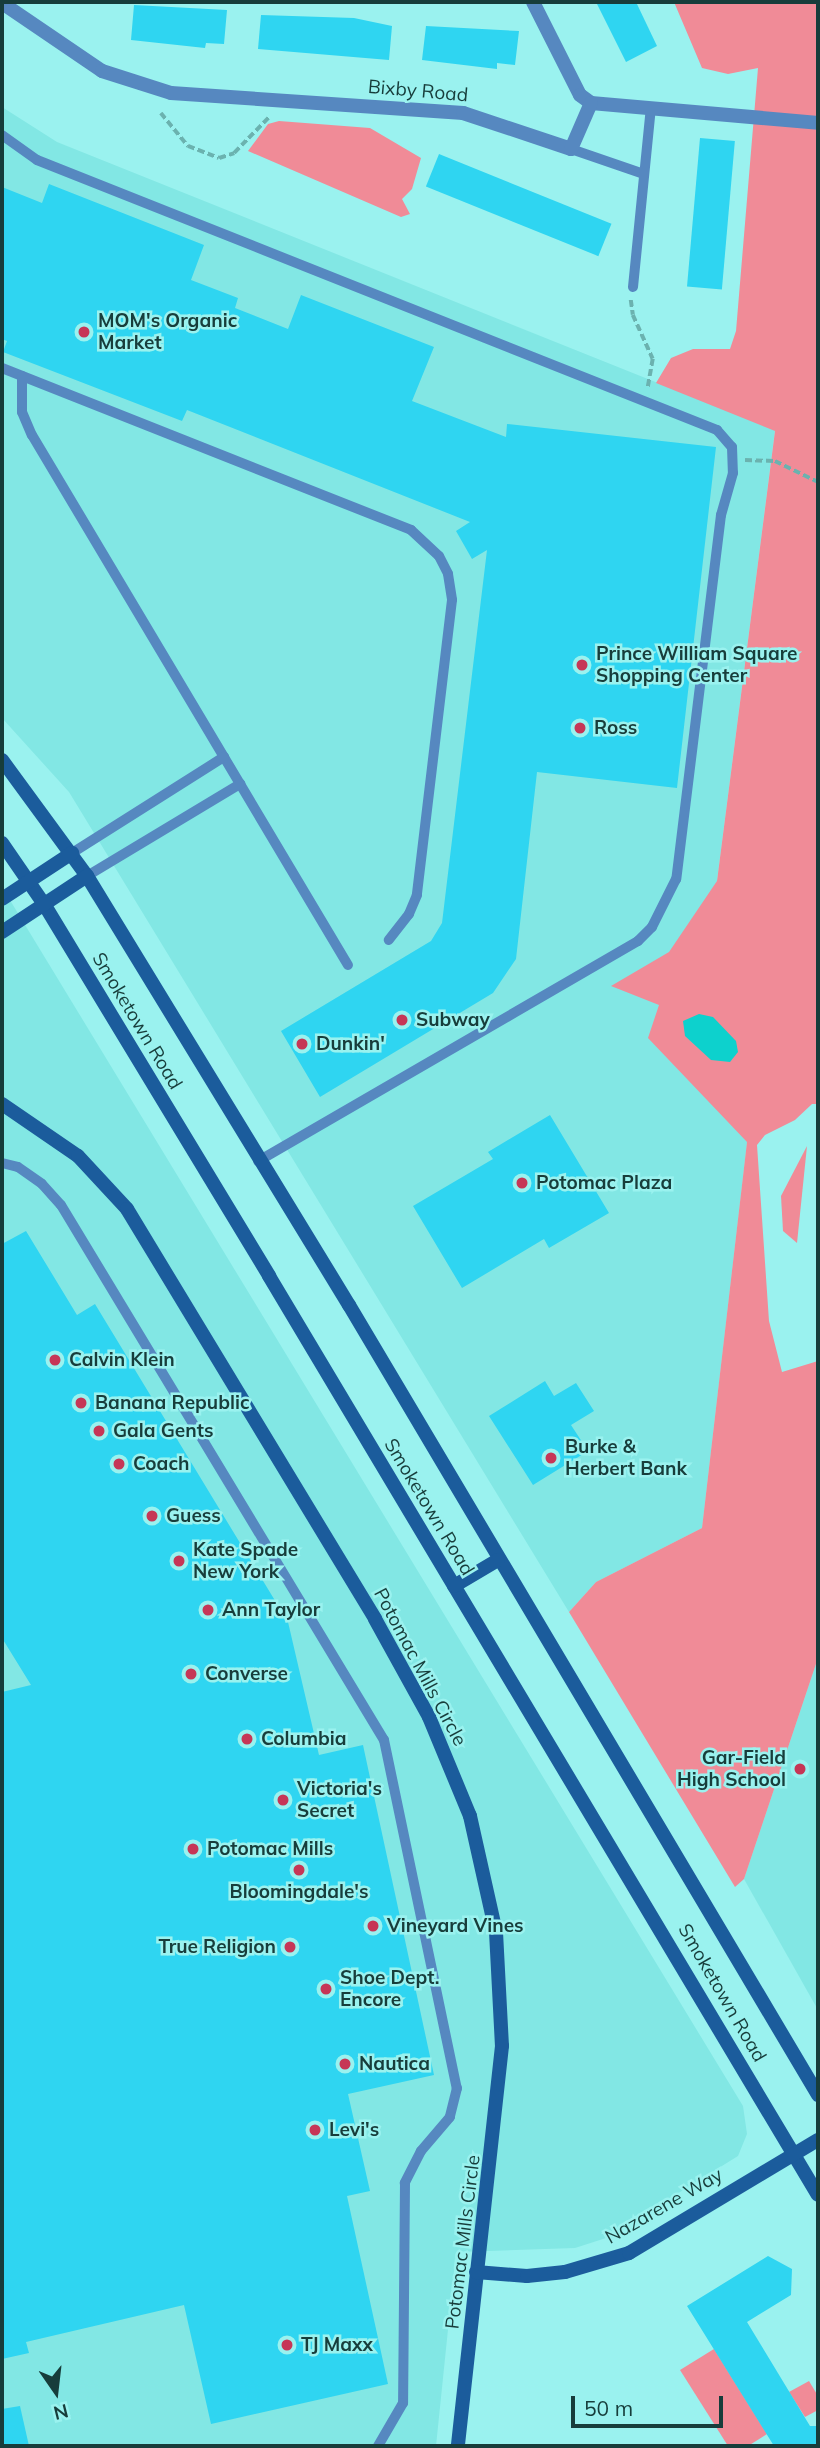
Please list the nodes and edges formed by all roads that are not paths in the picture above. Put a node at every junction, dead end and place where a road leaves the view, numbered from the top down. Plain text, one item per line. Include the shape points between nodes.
1 (533, 2) edge
2 (2, 3) edge
3 (591, 103) junction
4 (651, 108) junction
5 (818, 123) edge
6 (2, 135) edge
7 (571, 149) junction
8 (644, 174) junction
9 (633, 287) road end
10 (2, 368) edge
11 (22, 376) junction
12 (223, 757) junction
13 (2, 760) edge
14 (240, 784) junction
15 (2, 843) edge
16 (72, 853) junction
17 (87, 876) junction
18 (29, 880) junction
19 (2, 899) edge
20 (44, 904) junction
21 (2, 932) edge
22 (389, 940) dead end
23 (348, 965) dead end
24 (2, 1104) edge
25 (258, 1161) junction
26 (2, 1163) edge
27 (498, 1560) junction
28 (454, 1586) junction
29 (818, 2095) edge
30 (818, 2140) edge
31 (793, 2153) junction
32 (818, 2195) edge
33 (476, 2272) junction
34 (378, 2446) edge
35 (458, 2446) edge

1 - 3 street via 580,95
2 - 7 street, Bixby Road via 102,71 153,90 463,113
3 - 4 street
3 - 7 street
4 - 5 street
4 - 8 lane
6 - 25 lane via 37,160 717,430 732,447 734,460 721,515 676,879 652,927 638,941
7 - 8 lane
8 - 9 lane
10 - 11 lane
11 - 12 lane via 22,412 32,435
11 - 22 lane via 411,530 439,556 448,574 452,600 417,895
12 - 14 lane
12 - 16 lane
13 - 16 main road, Smoketown Road
14 - 17 lane
14 - 23 lane
15 - 18 main road, Smoketown Road
16 - 17 main road, Smoketown Road
16 - 18 main road
17 - 20 main road
17 - 25 main road, Smoketown Road
18 - 19 main road
18 - 20 main road, Smoketown Road
20 - 21 main road
20 - 28 main road, Smoketown Road
24 - 33 main road, Potomac Mills Circle via 78,1156 127,1209 375,1619 449,1760 489,1885 501,2000 494,2148
25 - 27 main road, Smoketown Road
26 - 34 lane via 18,1167 42,1184 61,1205 384,1740 457,2088 450,2117 421,2151 405,2183 402,2403
27 - 28 main road
27 - 29 main road, Smoketown Road
28 - 31 main road, Smoketown Road
30 - 31 main road, Nazarene Way
31 - 32 main road, Smoketown Road
31 - 33 main road, Nazarene Way via 620,2256 565,2272 527,2276
33 - 35 main road, Potomac Mills Circle

